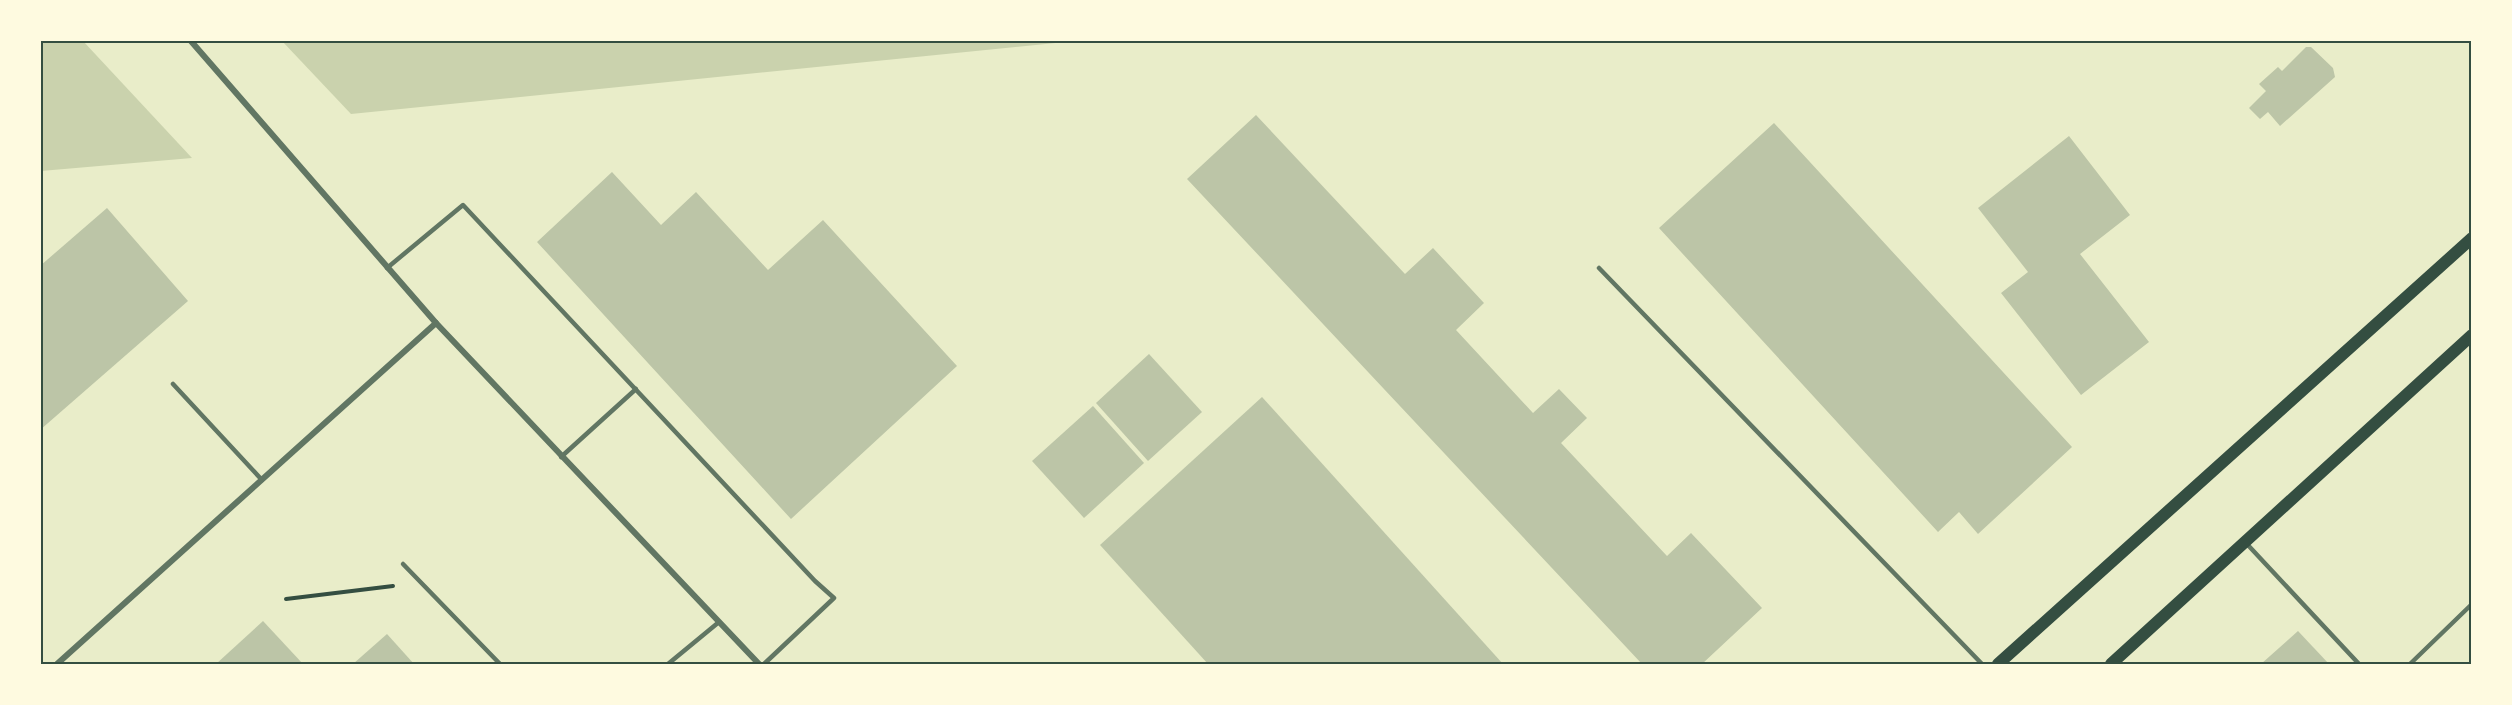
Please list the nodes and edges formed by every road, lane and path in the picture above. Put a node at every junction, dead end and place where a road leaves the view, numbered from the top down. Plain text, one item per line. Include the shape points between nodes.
1 (190, 40) edge
2 (2472, 238) edge
3 (387, 268) junction
4 (1599, 268) dead end
5 (436, 323) junction
6 (2472, 334) edge
7 (173, 384) dead end
8 (636, 389) junction
9 (561, 457) junction
10 (262, 480) junction
11 (2244, 541) junction
12 (403, 564) dead end
13 (421, 582) junction
14 (286, 600) dead end
15 (2472, 604) edge
16 (719, 622) junction
17 (57, 664) edge
18 (500, 664) edge
19 (668, 664) edge
20 (759, 664) edge
21 (764, 664) edge
22 (1982, 664) edge
23 (1998, 664) edge
24 (2112, 664) edge
25 (2359, 664) edge
26 (2410, 664) edge

1 - 3 street
2 - 23 main road
3 - 5 street
3 - 8 lane via 463,205
4 - 22 lane
5 - 9 street
5 - 10 street
6 - 11 main road
7 - 10 lane
8 - 9 lane
8 - 21 lane via 834,598
9 - 16 street
10 - 17 street
11 - 24 main road
11 - 25 lane
12 - 13 lane
13 - 14 path
13 - 18 lane
15 - 26 lane
16 - 19 lane
16 - 20 street

